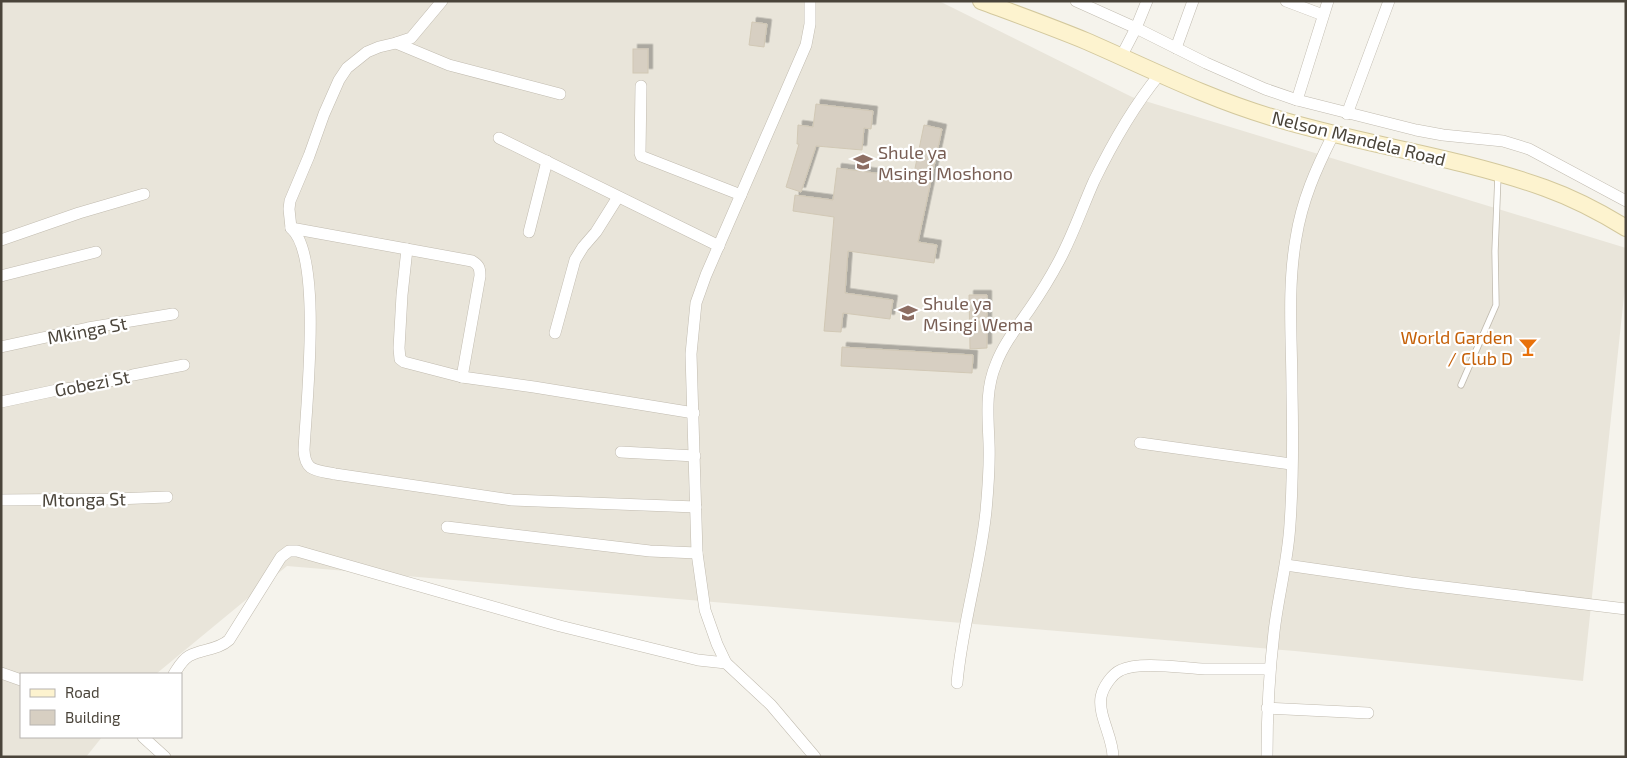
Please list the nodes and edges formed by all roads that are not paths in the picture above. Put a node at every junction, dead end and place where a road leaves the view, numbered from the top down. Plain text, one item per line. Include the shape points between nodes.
1 (442, 1) edge
2 (810, 1) edge
3 (980, 1) edge
4 (1076, 1) edge
5 (1147, 1) edge
6 (1194, 1) edge
7 (1286, 1) edge
8 (1328, 1) edge
9 (1389, 1) edge
10 (1323, 15) junction
11 (1136, 28) junction
12 (396, 43) junction
13 (1176, 48) junction
14 (1121, 57) junction
15 (1158, 75) junction
16 (641, 86) dead end
17 (560, 94) dead end
18 (1297, 100) junction
19 (1347, 114) junction
20 (1333, 135) junction
21 (499, 138) dead end
22 (547, 161) junction
23 (1498, 173) junction
24 (144, 194) dead end
25 (741, 195) junction
26 (618, 197) junction
27 (1626, 201) edge
28 (291, 228) junction
29 (1626, 228) edge
30 (529, 232) dead end
31 (1, 240) edge
32 (719, 246) junction
33 (407, 249) junction
34 (96, 252) dead end
35 (1, 276) edge
36 (173, 314) dead end
37 (555, 333) dead end
38 (1, 347) edge
39 (184, 365) dead end
40 (462, 377) junction
41 (1461, 384) dead end
42 (1, 402) edge
43 (694, 413) junction
44 (1140, 443) dead end
45 (621, 452) dead end
46 (695, 456) junction
47 (1291, 464) junction
48 (167, 497) dead end
49 (1, 500) edge
50 (696, 507) junction
51 (447, 527) dead end
52 (697, 553) junction
53 (1286, 565) junction
54 (1626, 609) edge
55 (726, 663) junction
56 (1270, 669) junction
57 (1, 673) edge
58 (175, 673) edge
59 (20, 680) edge
60 (957, 683) dead end
61 (1267, 708) junction
62 (1368, 713) dead end
63 (144, 738) edge
64 (165, 757) edge
65 (815, 757) edge
66 (1113, 757) edge
67 (1268, 757) edge

1 - 12 street via 411,38
2 - 25 street via 806,45
3 - 14 main road, Nelson Mandela Road
4 - 11 street
5 - 11 street
6 - 13 street
7 - 10 street
8 - 10 street
9 - 19 street
10 - 18 street
11 - 13 street
11 - 14 street
12 - 17 street via 449,65
12 - 28 street via 367,52 347,68 339,80 290,201
13 - 18 street via 1265,89
14 - 15 main road, Nelson Mandela Road
15 - 20 main road, Nelson Mandela Road via 1251,111
15 - 60 street via 1116,139 1059,261 996,364 987,398 989,464 986,513 962,637
16 - 25 street via 641,156
18 - 19 street
19 - 27 street via 1443,135 1502,141 1529,149
20 - 23 main road, Nelson Mandela Road
20 - 47 street via 1312,176 1292,263
21 - 22 street
22 - 26 street
22 - 30 street
23 - 29 main road, Nelson Mandela Road via 1590,207
23 - 41 lane via 1496,305
24 - 31 street
25 - 32 street
26 - 32 street
26 - 37 street via 575,260
28 - 33 street
28 - 50 street via 305,255 309,287 304,450 307,466 311,469 512,500
32 - 43 street via 696,308 691,354
33 - 40 street via 400,359
33 - 40 street via 472,261 479,267
34 - 35 street
36 - 38 street, Mkinga St
39 - 42 street, Gobezi St
40 - 43 street
43 - 46 street
44 - 47 street
45 - 46 street
46 - 50 street
47 - 53 street
48 - 49 street, Mtonga St
50 - 52 street
51 - 52 street via 650,551
52 - 55 street via 705,610
53 - 54 street
53 - 56 street
55 - 58 street via 698,660 560,626 289,551 281,557 229,640 190,656
55 - 65 street via 771,705
56 - 61 street
56 - 66 street via 1132,666 1122,670 1111,678 1101,698
57 - 59 street
61 - 62 street
61 - 67 street
63 - 64 street

